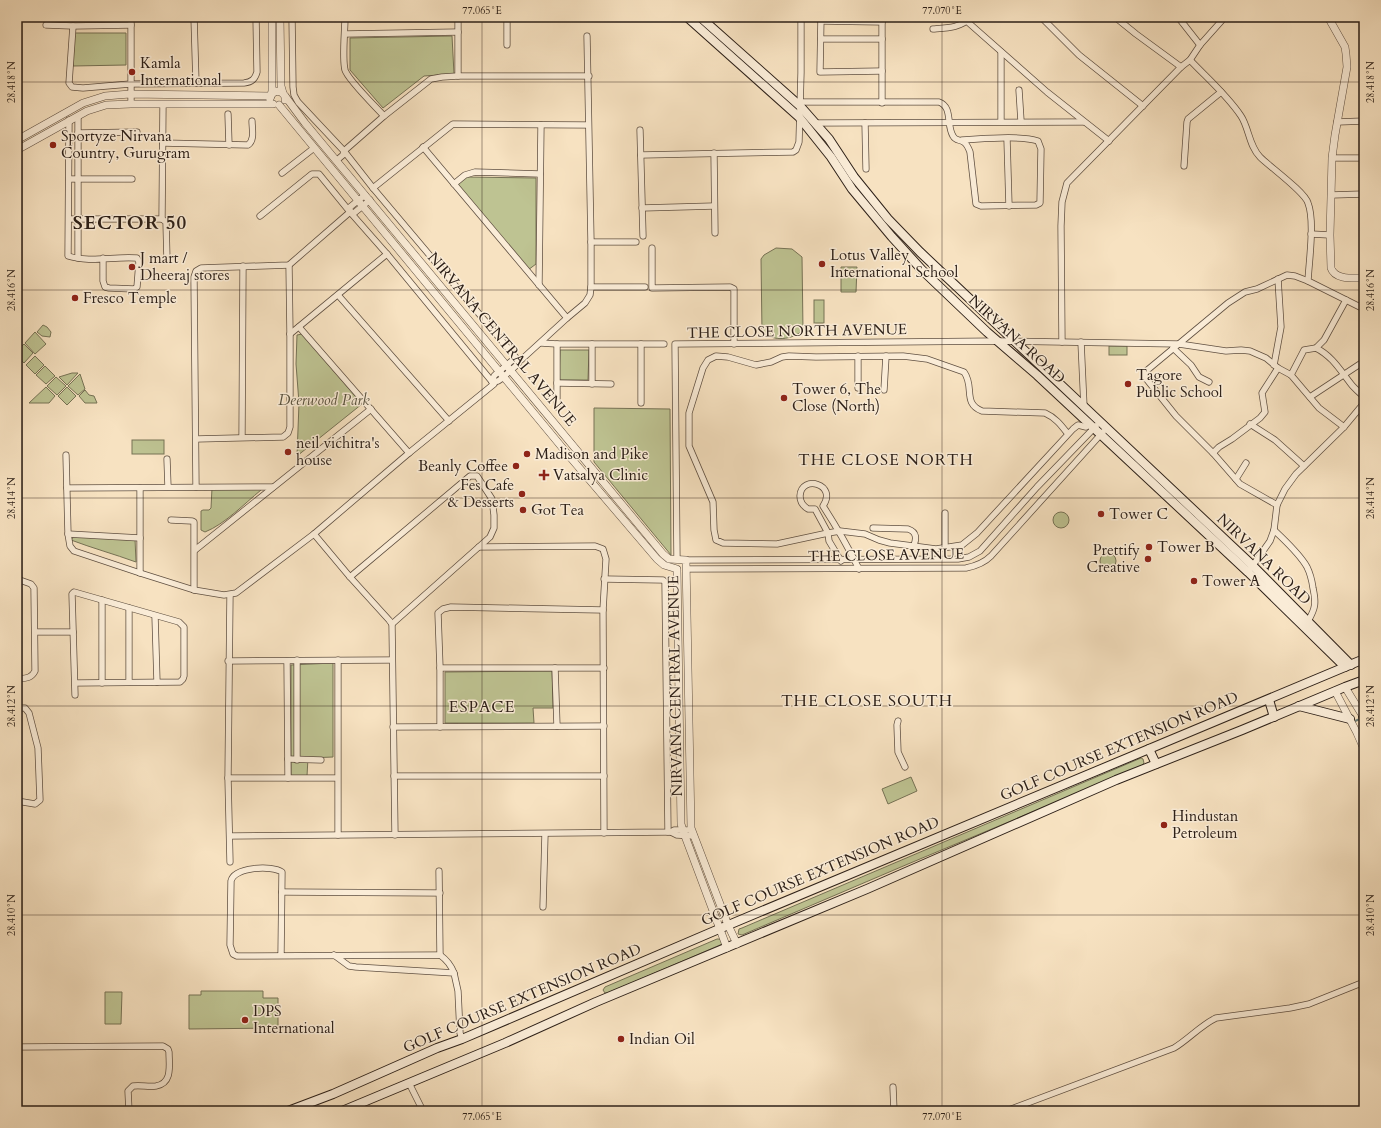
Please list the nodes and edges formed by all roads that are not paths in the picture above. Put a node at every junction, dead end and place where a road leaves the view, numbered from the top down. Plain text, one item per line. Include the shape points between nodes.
1 (131, 17) edge
2 (194, 17) edge
3 (256, 17) edge
4 (272, 17) edge
5 (280, 17) edge
6 (292, 17) edge
7 (345, 17) edge
8 (458, 17) edge
9 (507, 17) edge
10 (687, 17) edge
11 (700, 17) edge
12 (801, 17) edge
13 (962, 17) edge
14 (1041, 17) edge
15 (1115, 17) edge
16 (1178, 17) edge
17 (1225, 17) edge
18 (1328, 17) edge
19 (821, 19) edge
20 (882, 19) edge
21 (970, 19) edge
22 (46, 25) dead end
23 (73, 26) junction
24 (131, 26) junction
25 (933, 28) dead end
26 (458, 32) junction
27 (345, 34) junction
28 (587, 36) dead end
29 (821, 39) junction
30 (882, 39) junction
31 (1200, 45) junction
32 (507, 46) dead end
33 (1001, 52) junction
34 (1190, 60) junction
35 (1181, 66) junction
36 (882, 71) junction
37 (458, 76) junction
38 (589, 76) junction
39 (196, 83) junction
40 (130, 84) junction
41 (137, 84) junction
42 (1019, 90) dead end
43 (1221, 92) junction
44 (134, 94) junction
45 (271, 95) junction
46 (284, 95) junction
47 (882, 103) junction
48 (131, 104) junction
49 (163, 104) junction
50 (276, 104) junction
51 (800, 104) junction
52 (1142, 106) junction
53 (228, 114) dead end
54 (78, 116) junction
55 (384, 116) junction
56 (799, 117) junction
57 (68, 120) junction
58 (252, 121) dead end
59 (1001, 121) junction
60 (1020, 121) junction
61 (1364, 121) edge
62 (949, 122) junction
63 (1084, 122) junction
64 (1337, 122) junction
65 (816, 123) junction
66 (865, 123) junction
67 (541, 125) junction
68 (588, 125) junction
69 (640, 130) dead end
70 (137, 132) dead end
71 (78, 133) junction
72 (1007, 139) junction
73 (17, 140) edge
74 (962, 140) junction
75 (1109, 141) junction
76 (163, 143) junction
77 (229, 144) junction
78 (423, 147) junction
79 (314, 148) junction
80 (17, 150) edge
81 (344, 151) junction
82 (332, 154) junction
83 (641, 154) junction
84 (714, 154) junction
85 (1332, 158) junction
86 (1364, 158) edge
87 (337, 160) junction
88 (1184, 166) dead end
89 (866, 169) dead end
90 (282, 173) dead end
91 (540, 174) junction
92 (69, 179) junction
93 (78, 179) junction
94 (132, 179) dead end
95 (454, 184) junction
96 (373, 188) junction
97 (1364, 194) edge
98 (1331, 195) junction
99 (368, 197) junction
100 (360, 203) junction
101 (714, 206) junction
102 (1009, 206) junction
103 (642, 208) junction
104 (350, 212) junction
105 (260, 216) dead end
106 (68, 219) junction
107 (78, 219) junction
108 (162, 219) junction
109 (715, 233) dead end
110 (1311, 234) junction
111 (1330, 235) junction
112 (643, 236) dead end
113 (591, 242) junction
114 (636, 242) dead end
115 (652, 248) dead end
116 (387, 254) junction
117 (78, 258) junction
118 (103, 258) junction
119 (167, 260) dead end
120 (289, 265) junction
121 (243, 266) junction
122 (1364, 278) edge
123 (1278, 279) junction
124 (1308, 281) junction
125 (539, 285) junction
126 (591, 287) junction
127 (645, 287) dead end
128 (338, 295) junction
129 (1346, 300) junction
130 (1364, 309) edge
131 (567, 318) junction
132 (299, 327) junction
133 (290, 334) junction
134 (999, 341) junction
135 (541, 342) junction
136 (1014, 342) junction
137 (1062, 342) junction
138 (1081, 342) junction
139 (558, 344) junction
140 (592, 344) junction
141 (641, 344) junction
142 (664, 344) dead end
143 (734, 344) junction
144 (1180, 344) junction
145 (1173, 348) junction
146 (1316, 348) junction
147 (858, 356) junction
148 (886, 356) junction
149 (518, 360) junction
150 (1363, 362) dead end
151 (1276, 367) junction
152 (508, 368) junction
153 (501, 374) junction
154 (1291, 375) junction
155 (1344, 375) junction
156 (492, 382) junction
157 (1209, 382) dead end
158 (557, 383) junction
159 (592, 384) junction
160 (611, 384) dead end
161 (858, 388) dead end
162 (884, 390) dead end
163 (1310, 397) junction
164 (1364, 397) edge
165 (641, 403) dead end
166 (1364, 403) edge
167 (556, 407) dead end
168 (1084, 407) junction
169 (371, 409) junction
170 (448, 421) junction
171 (1100, 422) junction
172 (1250, 424) junction
173 (1092, 426) junction
174 (1344, 427) junction
175 (1107, 428) junction
176 (1068, 434) junction
177 (1101, 434) junction
178 (242, 437) junction
179 (196, 439) junction
180 (410, 453) junction
181 (1212, 453) junction
182 (66, 455) dead end
183 (167, 459) dead end
184 (1246, 463) dead end
185 (1304, 466) junction
186 (1236, 479) junction
187 (196, 487) junction
188 (273, 487) junction
189 (67, 488) junction
190 (140, 488) junction
191 (168, 488) junction
192 (1277, 505) junction
193 (945, 513) dead end
194 (171, 520) dead end
195 (873, 528) dead end
196 (1274, 530) junction
197 (840, 531) junction
198 (828, 533) junction
199 (68, 534) junction
200 (314, 534) junction
201 (140, 538) junction
202 (479, 547) junction
203 (913, 547) junction
204 (945, 548) junction
205 (195, 550) junction
206 (969, 557) junction
207 (677, 560) junction
208 (686, 560) junction
209 (840, 560) junction
210 (855, 560) junction
211 (908, 560) junction
212 (938, 560) junction
213 (973, 567) junction
214 (844, 568) junction
215 (908, 568) junction
216 (938, 568) junction
217 (677, 569) junction
218 (687, 569) junction
219 (859, 569) junction
220 (1250, 569) junction
221 (140, 573) junction
222 (17, 578) edge
223 (350, 578) junction
224 (604, 579) junction
225 (194, 590) junction
226 (230, 595) junction
227 (102, 600) junction
228 (129, 608) junction
229 (603, 610) junction
230 (155, 616) junction
231 (1308, 621) junction
232 (392, 624) junction
233 (35, 632) junction
234 (73, 632) junction
235 (1364, 659) edge
236 (297, 660) junction
237 (338, 660) junction
238 (392, 660) junction
239 (228, 661) junction
240 (287, 661) junction
241 (1348, 666) junction
242 (440, 668) junction
243 (555, 668) junction
244 (604, 668) junction
245 (17, 679) edge
246 (1364, 680) edge
247 (130, 682) junction
248 (157, 682) junction
249 (75, 683) junction
250 (102, 683) junction
251 (1345, 687) junction
252 (1335, 691) junction
253 (75, 695) dead end
254 (1268, 700) junction
255 (1299, 706) junction
256 (17, 708) edge
257 (1364, 715) edge
258 (1274, 717) junction
259 (1350, 719) junction
260 (898, 721) dead end
261 (557, 726) junction
262 (604, 726) junction
263 (393, 727) junction
264 (440, 727) junction
265 (1149, 749) junction
266 (1364, 750) edge
267 (288, 759) junction
268 (297, 760) junction
269 (321, 760) dead end
270 (1156, 764) junction
271 (905, 767) dead end
272 (394, 776) junction
273 (604, 776) junction
274 (228, 778) junction
275 (288, 778) junction
276 (338, 778) junction
277 (17, 801) edge
278 (669, 832) junction
279 (684, 832) junction
280 (604, 833) junction
281 (692, 833) junction
282 (545, 834) junction
283 (338, 835) junction
284 (396, 835) junction
285 (230, 836) junction
286 (230, 862) dead end
287 (439, 871) dead end
288 (282, 892) junction
289 (440, 893) junction
290 (543, 907) dead end
291 (728, 925) junction
292 (719, 929) junction
293 (737, 944) junction
294 (727, 948) junction
295 (281, 955) junction
296 (334, 955) junction
297 (440, 955) junction
298 (454, 973) junction
299 (1364, 982) edge
300 (462, 1040) junction
301 (17, 1047) edge
302 (409, 1083) junction
303 (894, 1087) dead end
304 (129, 1111) edge
305 (288, 1111) edge
306 (342, 1111) edge
307 (422, 1111) edge
308 (894, 1111) edge
309 (1006, 1111) edge

1 - 24 street
2 - 39 street
3 - 39 street via 255,78 244,83
4 - 45 street
5 - 46 street via 281,86
6 - 81 street via 294,95
7 - 27 street
8 - 26 street
9 - 32 street
10 - 56 main road, NIRVANA ROAD
11 - 51 main road, NIRVANA ROAD
12 - 51 street
13 - 21 street
14 - 52 street via 1079,55
15 - 35 street
16 - 31 street
17 - 31 street
18 - 64 street via 1346,54 1347,67
19 - 20 street
19 - 29 street
20 - 30 street
21 - 25 street via 952,28
21 - 33 street
22 - 23 street
23 - 24 street
23 - 40 street via 70,85 83,88
24 - 40 street
26 - 27 street
26 - 37 street
27 - 55 street via 346,71
28 - 38 street
29 - 30 street
29 - 36 street via 820,72
30 - 36 street
31 - 34 street
33 - 59 street
33 - 63 street
34 - 35 street
34 - 43 street
35 - 52 street
36 - 47 street
37 - 38 street
37 - 55 street via 431,79
38 - 68 street
39 - 41 street
40 - 41 street
40 - 44 street
41 - 44 street
42 - 60 street
43 - 88 street via 1188,119
43 - 110 street via 1241,116 1258,156 1306,198 1310,208
44 - 45 street
44 - 48 street
44 - 73 street via 89,100
45 - 46 street via 276,91
45 - 50 street via 271,101
46 - 50 street via 284,101
46 - 82 street, NIRVANA CENTRAL AVENUE via 305,124
47 - 51 street
47 - 62 street via 939,102 948,110
48 - 49 street
48 - 54 street via 100,106
49 - 50 street
49 - 76 street
50 - 79 street, NIRVANA CENTRAL AVENUE
51 - 56 street
51 - 65 main road, NIRVANA ROAD
52 - 75 street
53 - 77 street
54 - 57 street
54 - 71 street
55 - 81 street
56 - 84 street via 798,146 793,152
56 - 134 main road, NIRVANA ROAD via 831,157 852,189 892,237 922,270
57 - 80 street
57 - 92 street
58 - 77 street via 251,143
59 - 60 street
59 - 62 street
60 - 63 street
61 - 64 street
62 - 66 street
62 - 74 street via 954,138
63 - 75 street
64 - 85 street
65 - 66 street
65 - 136 main road, NIRVANA ROAD via 888,219
66 - 89 street
67 - 68 street
67 - 78 street via 453,124
67 - 91 street
68 - 113 street
69 - 83 street
70 - 71 street
71 - 93 street
72 - 74 street
72 - 102 street
72 - 102 street via 1035,140 1041,149 1040,203
74 - 102 street via 968,144 970,152 976,204
75 - 137 street via 1072,177 1064,191 1061,226
76 - 77 street
76 - 108 street
78 - 95 street
78 - 96 street
79 - 90 street
79 - 100 street, NIRVANA CENTRAL AVENUE
81 - 82 street via 339,149
81 - 87 street
81 - 96 street
82 - 87 street, NIRVANA CENTRAL AVENUE
83 - 84 street
83 - 103 street
84 - 101 street
85 - 86 street
85 - 98 street
87 - 99 street, NIRVANA CENTRAL AVENUE
91 - 95 street via 475,172 465,175
91 - 125 street
92 - 93 street
92 - 106 street
93 - 94 street
93 - 107 street
95 - 125 street
96 - 149 street
97 - 98 street
98 - 111 street
99 - 100 street
99 - 152 street, NIRVANA CENTRAL AVENUE
100 - 104 street via 354,212
100 - 153 street, NIRVANA CENTRAL AVENUE
101 - 103 street
101 - 109 street
103 - 112 street
104 - 105 street via 319,174 315,173
104 - 116 street
104 - 120 street
106 - 107 street
106 - 117 street via 68,256
107 - 108 street
107 - 117 street
108 - 119 street via 166,222
110 - 111 street
110 - 124 street
111 - 122 street via 1332,271 1338,276
113 - 114 street
113 - 126 street
115 - 143 street via 652,288 734,289
116 - 128 street
116 - 156 street
117 - 118 street
118 - 118 street via 105,287 138,287 137,258
120 - 121 street
120 - 133 street
121 - 178 street
121 - 179 street via 201,268 194,277
123 - 124 street via 1287,275
123 - 144 street via 1228,302
123 - 151 street via 1281,327
124 - 129 street
125 - 131 street
126 - 127 street
126 - 131 street via 585,303
128 - 132 street
128 - 170 street
129 - 130 street
129 - 146 street via 1324,340
131 - 135 street
132 - 133 street
132 - 169 street
133 - 178 street via 288,433 283,437
134 - 136 street, THE CLOSE NORTH AVENUE
134 - 143 street, THE CLOSE NORTH AVENUE
134 - 173 main road, NIRVANA ROAD
135 - 139 street
135 - 149 street
136 - 137 street, THE CLOSE NORTH AVENUE
136 - 168 main road, NIRVANA ROAD
137 - 138 street, THE CLOSE NORTH AVENUE
138 - 144 street, THE CLOSE NORTH AVENUE
138 - 168 street
139 - 140 street
139 - 158 street
140 - 141 street
140 - 159 street
141 - 142 street
141 - 165 street
143 - 207 street, THE CLOSE NORTH AVENUE via 675,344
144 - 145 street
144 - 151 street, THE CLOSE NORTH AVENUE via 1226,351 1250,351 1266,358
145 - 157 street via 1199,377
145 - 181 street via 1145,372 1145,380
146 - 154 street via 1304,350
146 - 155 street via 1328,356
147 - 148 street
147 - 161 street
147 - 198 street via 789,356 756,365 716,356 708,360 703,368 689,413 689,446 713,502 716,540 724,543 777,544
148 - 162 street
148 - 176 street via 927,359 964,372 970,389 970,400 975,408 982,411 1046,413 1054,417
149 - 152 street via 514,359
150 - 155 street
151 - 154 street, THE CLOSE NORTH AVENUE
151 - 172 street via 1262,393 1265,412
152 - 153 street
152 - 207 street, NIRVANA CENTRAL AVENUE via 663,554 669,559
153 - 156 street via 498,381
153 - 217 street, NIRVANA CENTRAL AVENUE via 657,559 664,565
154 - 163 street
155 - 163 street
155 - 164 street
156 - 170 street via 494,384
158 - 159 street
158 - 167 street
159 - 160 street
163 - 174 street via 1319,408
166 - 174 street
168 - 171 main road, NIRVANA ROAD
169 - 180 street
169 - 188 street
170 - 180 street
171 - 173 street, THE CLOSE AVENUE
171 - 175 main road, NIRVANA ROAD
172 - 181 street
172 - 185 street via 1275,440
173 - 176 street via 1078,425
173 - 177 main road, NIRVANA ROAD
173 - 206 street, THE CLOSE AVENUE via 980,551
174 - 185 street
175 - 177 street, THE CLOSE AVENUE
175 - 220 main road, NIRVANA ROAD
176 - 204 street via 977,533 962,546
177 - 213 street, THE CLOSE AVENUE via 991,556
177 - 220 main road, NIRVANA ROAD
178 - 179 street
179 - 187 street
180 - 200 street
181 - 186 street
182 - 189 street
183 - 191 street
184 - 186 street
185 - 192 street via 1285,489
186 - 192 street via 1246,488
187 - 188 street
187 - 191 street
188 - 205 street
189 - 190 street
189 - 199 street
190 - 191 street
190 - 201 street
192 - 196 street
193 - 204 street
194 - 205 street via 194,522
195 - 203 street via 912,530 916,538
196 - 220 street via 1270,541
196 - 231 street via 1307,567 1315,598 1314,611
197 - 198 street
197 - 198 street via 823,506 827,498 825,490 818,484 809,485 802,490 800,499 804,507 815,509
197 - 203 street via 864,534
197 - 210 street
198 - 209 street via 829,541
199 - 201 street
199 - 221 street via 70,546 74,551
200 - 223 street
200 - 226 street
201 - 221 street
202 - 223 street via 490,537 494,528 494,515 492,499 477,476 473,475
202 - 224 street via 599,547 605,553
202 - 232 street
203 - 204 street
205 - 225 street
206 - 212 street, THE CLOSE AVENUE
206 - 213 street
207 - 208 street, NIRVANA CENTRAL AVENUE
207 - 217 street
208 - 209 street, THE CLOSE AVENUE
208 - 218 street, NIRVANA CENTRAL AVENUE
209 - 210 street, THE CLOSE AVENUE
209 - 214 street
210 - 211 street, THE CLOSE AVENUE
210 - 219 street
211 - 212 street, THE CLOSE AVENUE
211 - 215 street
212 - 216 street
213 - 216 street, THE CLOSE AVENUE
214 - 218 street, THE CLOSE AVENUE
214 - 219 street, THE CLOSE AVENUE
215 - 216 street, THE CLOSE AVENUE
215 - 219 street, THE CLOSE AVENUE
217 - 218 street, THE CLOSE AVENUE
217 - 279 street, NIRVANA CENTRAL AVENUE
218 - 281 street, NIRVANA CENTRAL AVENUE
220 - 231 main road, NIRVANA ROAD
220 - 241 main road, NIRVANA ROAD
221 - 225 street
222 - 233 street via 34,588
223 - 232 street
224 - 229 street
224 - 278 street via 665,582
225 - 226 street
226 - 239 street
227 - 228 street
227 - 234 street via 77,592 72,594
227 - 250 street
228 - 230 street
228 - 247 street
229 - 242 street via 451,607 443,609 438,613
229 - 244 street
230 - 248 street
230 - 248 street via 179,622 184,627 183,679 180,682
231 - 241 main road, NIRVANA ROAD
232 - 238 street
233 - 234 street
233 - 245 street via 35,671 33,676
234 - 249 street
235 - 241 main road, GOLF COURSE EXTENSION ROAD
236 - 237 street
236 - 240 street
236 - 268 street
237 - 238 street
237 - 276 street
238 - 263 street
239 - 240 street
239 - 274 street
240 - 267 street
241 - 254 main road, GOLF COURSE EXTENSION ROAD
242 - 243 street
242 - 264 street
243 - 244 street
243 - 261 street
244 - 262 street
246 - 251 main road, GOLF COURSE EXTENSION ROAD
247 - 248 street
247 - 250 street
249 - 250 street
249 - 253 street
251 - 252 main road, GOLF COURSE EXTENSION ROAD
251 - 257 street
252 - 255 main road, GOLF COURSE EXTENSION ROAD
252 - 259 street
254 - 258 main road
254 - 265 main road, GOLF COURSE EXTENSION ROAD
255 - 258 main road, GOLF COURSE EXTENSION ROAD
255 - 259 main road
256 - 277 street via 24,708 29,713 38,748 40,800 35,804
258 - 270 main road, GOLF COURSE EXTENSION ROAD
259 - 266 street
260 - 271 street via 898,752
261 - 262 street
261 - 264 street
262 - 273 street
263 - 264 street
263 - 272 street
265 - 270 main road
265 - 291 main road, GOLF COURSE EXTENSION ROAD
267 - 268 street
267 - 275 street
268 - 269 street
270 - 293 main road, GOLF COURSE EXTENSION ROAD
272 - 273 street
272 - 284 street
273 - 280 street
274 - 275 street
274 - 285 street
275 - 276 street
276 - 283 street
278 - 279 street
278 - 280 street
279 - 281 street
279 - 292 street, NIRVANA CENTRAL AVENUE
280 - 282 street
281 - 291 street, NIRVANA CENTRAL AVENUE
282 - 284 street
282 - 290 street
283 - 284 street
283 - 285 street
285 - 286 street
287 - 289 street
288 - 289 street
288 - 295 street
288 - 295 street via 282,872 278,870 246,870 232,877 230,945 233,954
289 - 297 street
291 - 292 main road, GOLF COURSE EXTENSION ROAD
291 - 293 street, NIRVANA CENTRAL AVENUE
292 - 294 street, NIRVANA CENTRAL AVENUE
292 - 300 main road, GOLF COURSE EXTENSION ROAD
293 - 294 main road, GOLF COURSE EXTENSION ROAD
294 - 302 main road, GOLF COURSE EXTENSION ROAD
295 - 296 street
296 - 297 street
296 - 298 street via 349,966
297 - 298 street via 446,959
298 - 300 street
299 - 309 street via 1309,1004 1216,1018 1169,1051
300 - 305 main road, GOLF COURSE EXTENSION ROAD via 437,1048
301 - 304 street via 163,1046 169,1052 169,1075 165,1082 157,1086 133,1086 128,1091
302 - 306 main road, GOLF COURSE EXTENSION ROAD
302 - 307 street
303 - 308 street

